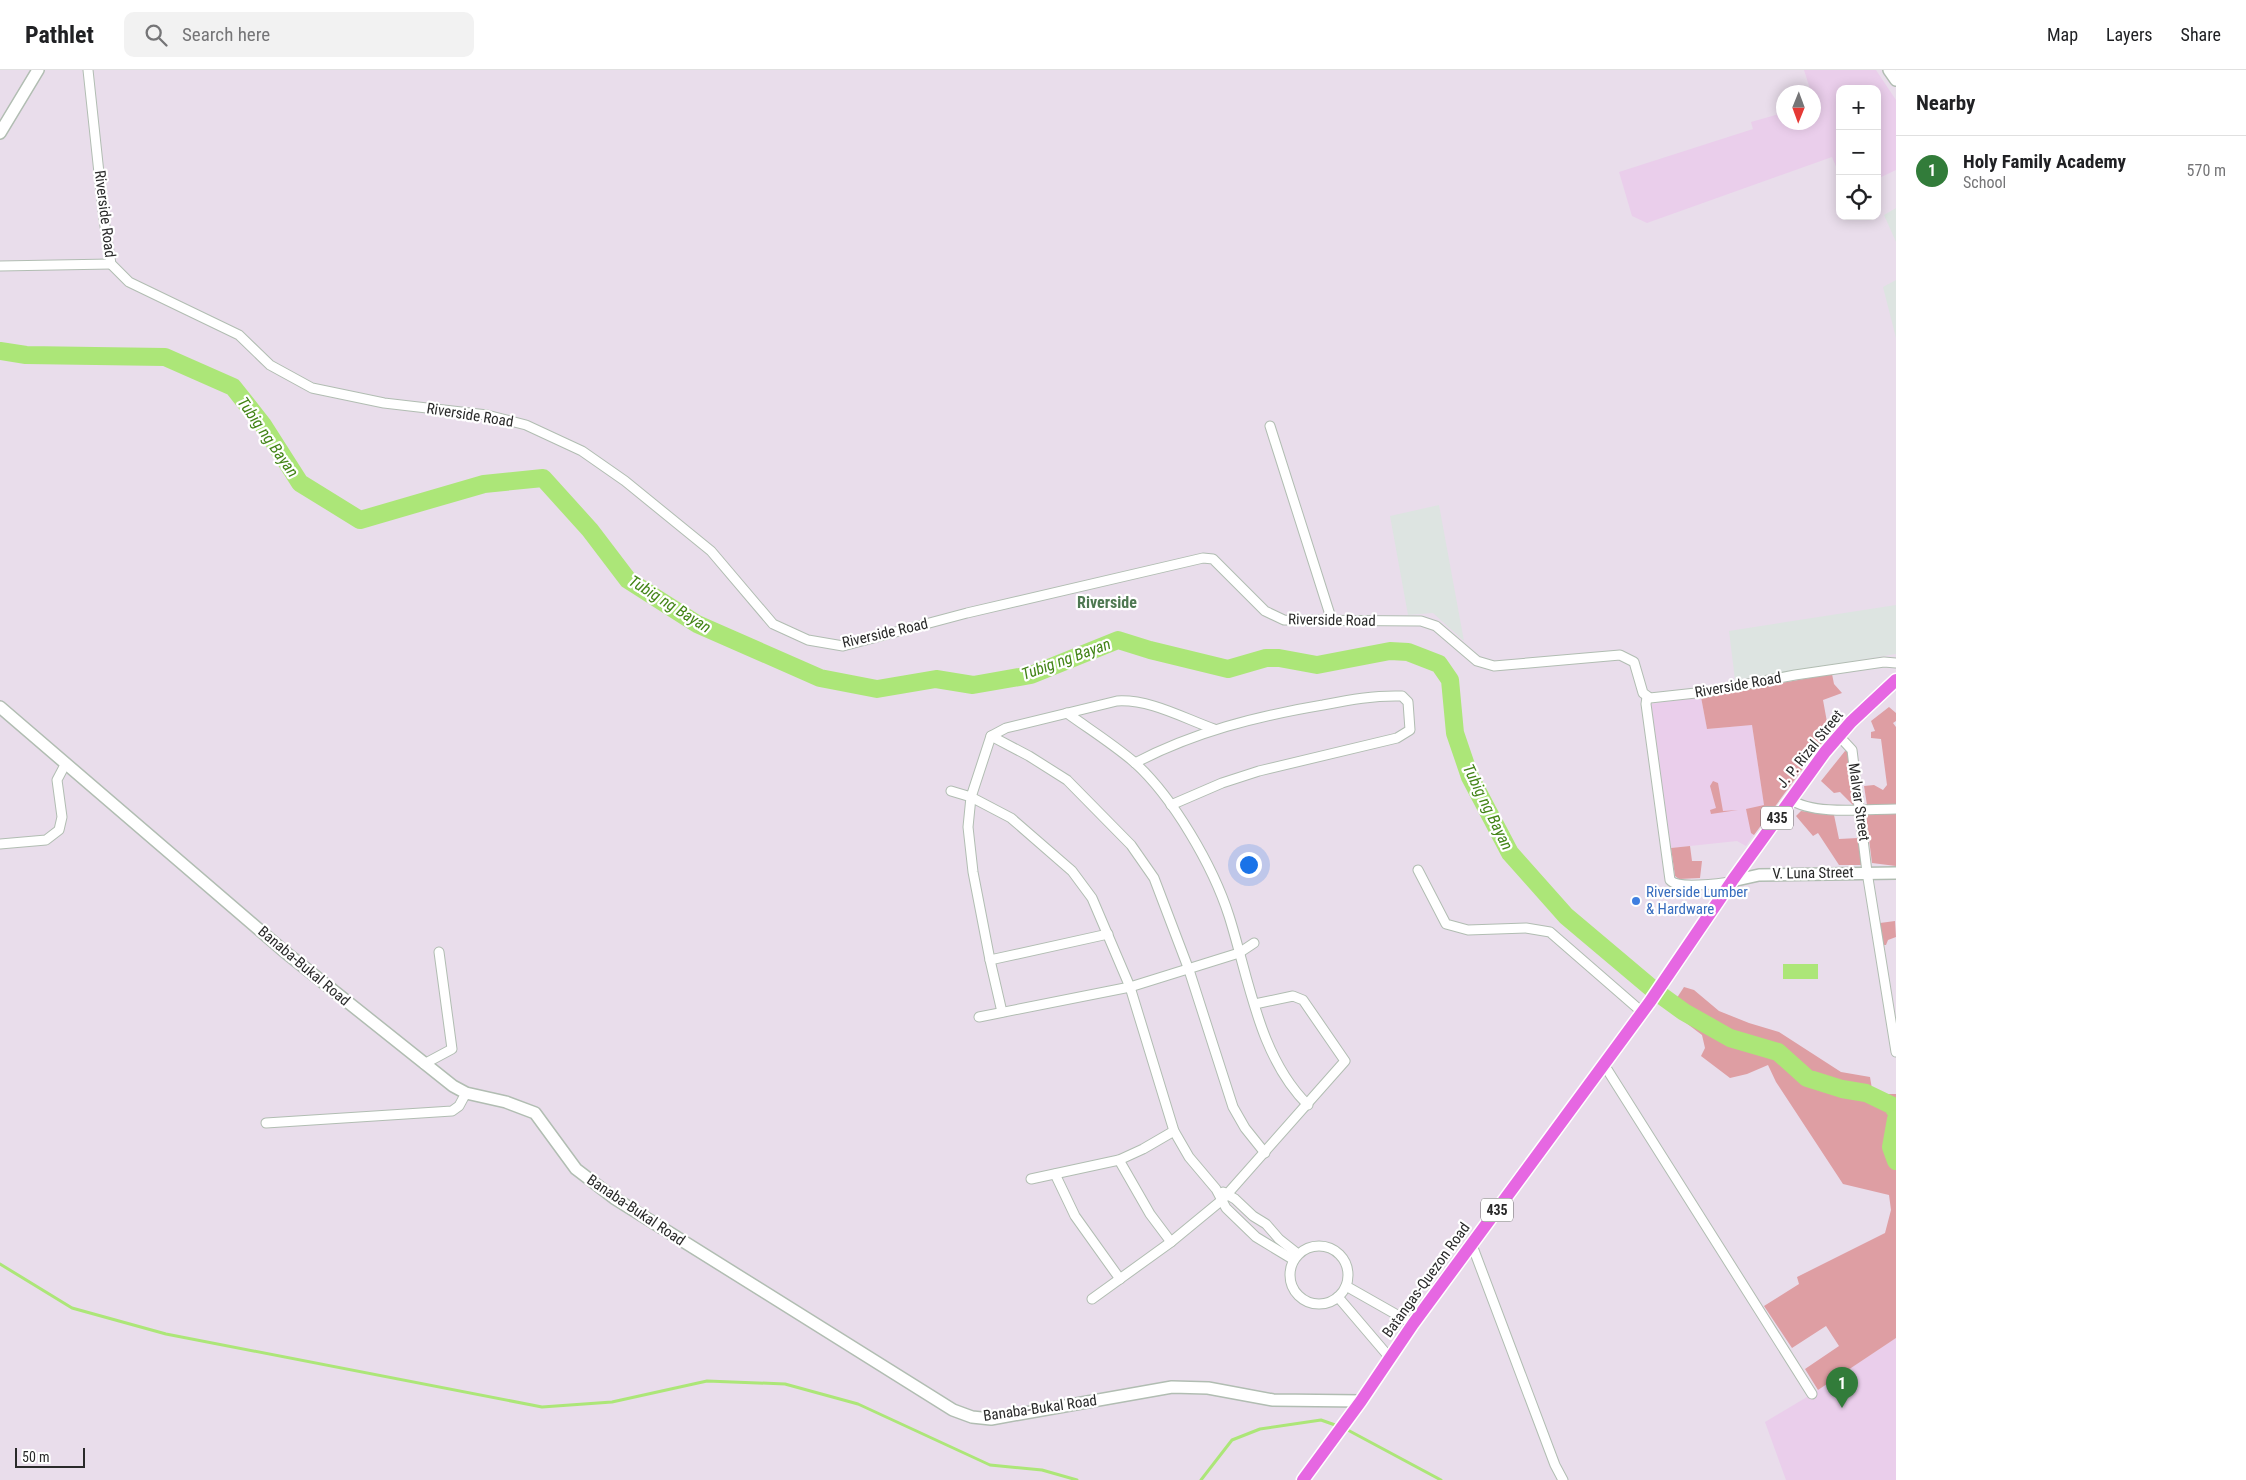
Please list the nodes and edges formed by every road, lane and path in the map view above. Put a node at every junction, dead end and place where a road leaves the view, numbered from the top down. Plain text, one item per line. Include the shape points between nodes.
1 (38, 70) edge
2 (88, 70) edge
3 (1889, 70) edge
4 (1896, 80) edge
5 (0, 133) edge
6 (111, 264) junction
7 (0, 266) edge
8 (1270, 426) dead end
9 (1332, 621) junction
10 (1896, 663) edge
11 (1896, 680) edge
12 (1896, 688) edge
13 (1647, 697) junction
14 (0, 707) edge
15 (1067, 713) junction
16 (1214, 730) junction
17 (990, 736) junction
18 (1841, 738) junction
19 (66, 763) junction
20 (1135, 763) junction
21 (951, 791) dead end
22 (971, 797) junction
23 (1793, 801) junction
24 (1171, 805) junction
25 (1896, 809) edge
26 (1861, 810) junction
27 (0, 844) edge
28 (1418, 870) dead end
29 (1867, 872) junction
30 (1896, 873) edge
31 (1735, 880) junction
32 (1108, 934) junction
33 (1254, 943) dead end
34 (439, 952) dead end
35 (1239, 953) junction
36 (990, 960) junction
37 (1189, 970) junction
38 (1669, 974) joint
39 (1130, 987) junction
40 (1255, 1004) junction
41 (1646, 1007) junction
42 (1002, 1012) junction
43 (979, 1017) dead end
44 (1896, 1052) edge
45 (1603, 1063) junction
46 (424, 1064) junction
47 (466, 1093) junction
48 (1308, 1105) junction
49 (266, 1123) dead end
50 (1174, 1131) junction
51 (1264, 1153) junction
52 (1120, 1160) junction
53 (1055, 1174) junction
54 (1031, 1179) dead end
55 (1224, 1198) junction
56 (1253, 1216) junction
57 (1245, 1224) junction
58 (1172, 1242) junction
59 (1472, 1245) junction
60 (1296, 1257) junction
61 (1120, 1279) junction
62 (1346, 1286) junction
63 (1338, 1297) junction
64 (1092, 1299) dead end
65 (1413, 1324) junction
66 (1390, 1358) junction
67 (1812, 1394) dead end
68 (1361, 1401) junction
69 (1303, 1480) edge
70 (1562, 1480) edge

1 - 5 street
2 - 6 street, Riverside Road
3 - 4 street
6 - 7 street
6 - 9 street, Riverside Road via 129,282 239,335 270,365 312,388 384,403 487,415 526,425 582,451 712,551 773,624 808,640 843,646 967,613 1203,558 1213,559 1275,617
8 - 9 street
9 - 13 street, Riverside Road via 1421,621 1436,626 1477,661 1494,666 1620,655 1634,662 1641,690
10 - 13 street, Riverside Road via 1816,672 1658,699
11 - 18 main road, J. P. Rizal Street / 435
12 - 18 main road, J. P. Rizal Street / 435
13 - 31 street via 1660,813 1672,882 1678,885
14 - 19 street, Banaba-Bukal Road
15 - 16 street via 1130,700
15 - 17 street via 1006,728
15 - 20 street
16 - 20 street via 1164,748
16 - 24 street via 1262,716 1381,695 1402,696 1408,702 1411,717 1410,730 1397,738 1259,771
17 - 22 street
17 - 37 street via 1067,780 1131,845 1154,878
18 - 23 main road, J. P. Rizal Street / 435
18 - 26 street, Malvar Street via 1852,750
19 - 27 street via 58,780 62,817 59,830 46,840
19 - 46 street, Banaba-Bukal Road via 286,952
20 - 24 street
21 - 22 street
22 - 32 street via 1011,818 1072,871 1092,898
22 - 36 street via 969,836
23 - 26 street via 1817,809
23 - 31 main road, J. P. Rizal Street / 435
24 - 35 street via 1205,859 1228,914
25 - 26 street
26 - 29 street, Malvar Street
28 - 41 street via 1446,924 1468,930 1526,928 1550,932
29 - 30 street, V. Luna Street
29 - 31 street, V. Luna Street via 1759,875
29 - 44 street, Malvar Street
31 - 38 main road, J. P. Rizal Street / 435
32 - 36 street
32 - 39 street
33 - 35 street
34 - 46 street via 452,1049
35 - 37 street
35 - 40 street
36 - 42 street
37 - 39 street
37 - 51 street via 1233,1107
38 - 41 main road, Batangas-Quezon Road / 435
39 - 42 street
39 - 50 street
40 - 48 street via 1279,1069 1292,1090
40 - 48 street via 1293,996 1303,1000 1345,1061
41 - 45 main road, Batangas-Quezon Road / 435
42 - 43 street
45 - 59 main road, Batangas-Quezon Road / 435
45 - 67 street
46 - 47 street, Banaba-Bukal Road
47 - 49 street via 452,1111
47 - 68 street, Banaba-Bukal Road via 535,1113 576,1169 614,1198 869,1360 953,1410 972,1417 991,1418 1172,1387 1208,1388 1273,1400
48 - 51 street
50 - 52 street
50 - 55 street via 1189,1157
51 - 55 street
52 - 53 street
52 - 58 street via 1142,1201
53 - 54 street
53 - 61 street via 1075,1216
55 - 56 street
55 - 57 street via 1228,1210
55 - 58 street
56 - 57 street
56 - 60 street via 1270,1227
57 - 60 street via 1256,1237
58 - 61 street
59 - 65 main road, Batangas-Quezon Road / 435
59 - 70 street
60 - 62 street via 1310,1246 1320,1245 1338,1252 1348,1268
60 - 63 street via 1289,1274 1299,1296 1314,1304 1331,1302
61 - 64 street
62 - 63 street
62 - 65 street
63 - 66 street
65 - 66 main road, Batangas-Quezon Road / 435
66 - 68 main road, Batangas-Quezon Road / 435
68 - 69 main road, Batangas-Quezon Road / 435

